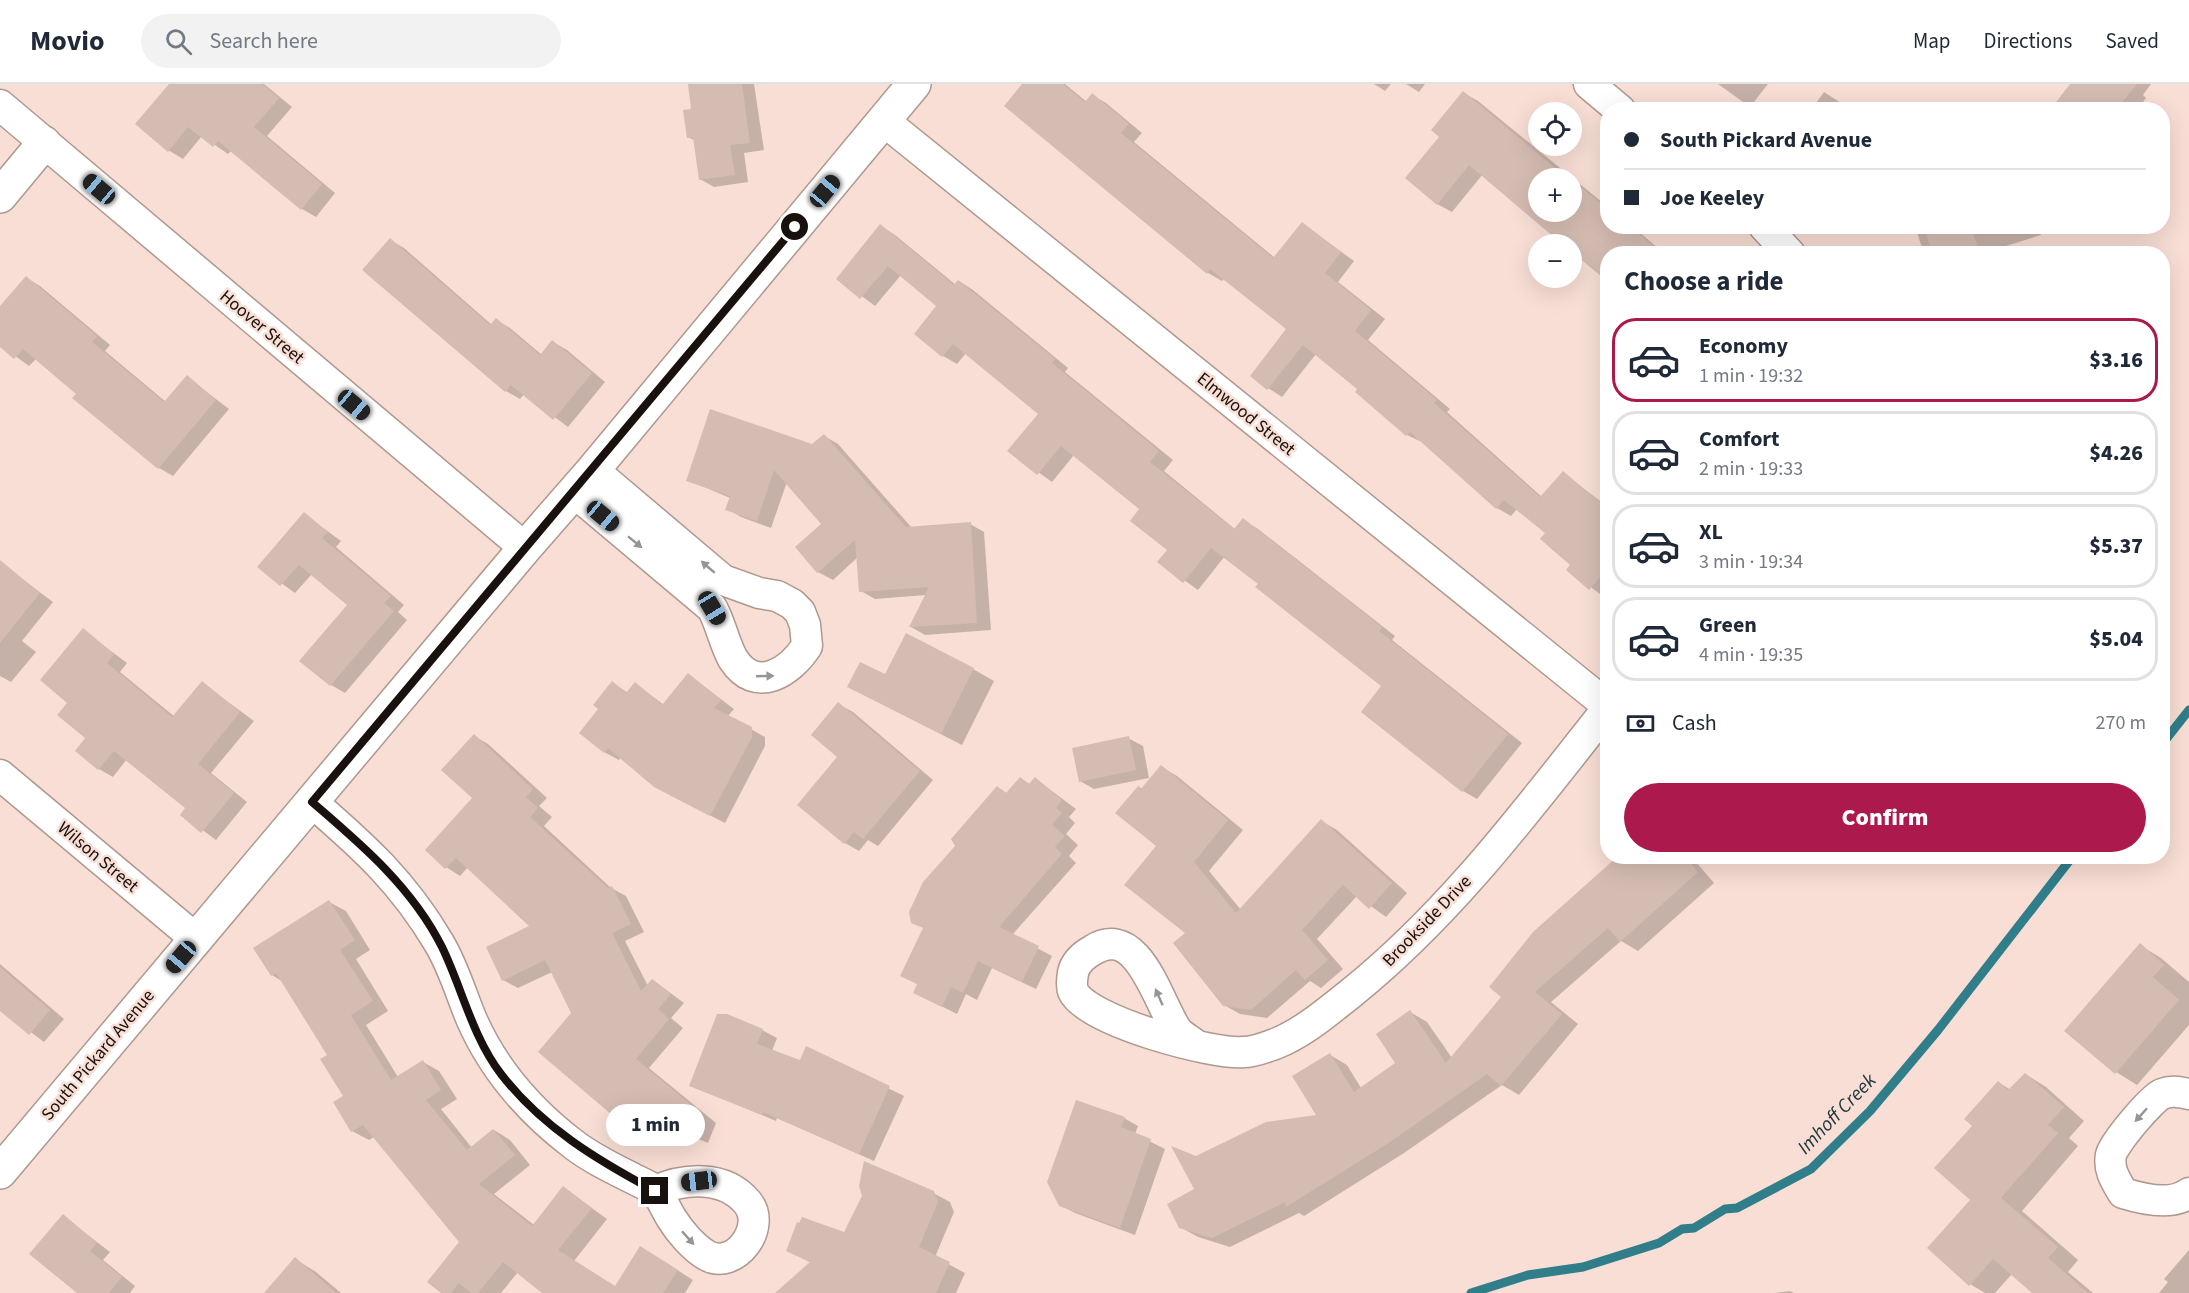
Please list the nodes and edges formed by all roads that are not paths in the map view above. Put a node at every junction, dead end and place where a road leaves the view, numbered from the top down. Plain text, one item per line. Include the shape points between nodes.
1 (1589, 84) edge
2 (903, 88) edge
3 (1610, 102) edge
4 (0, 105) edge
5 (884, 121) junction
6 (44, 143) junction
7 (0, 196) edge
8 (1771, 234) edge
9 (1783, 246) edge
10 (584, 481) junction
11 (525, 548) junction
12 (1600, 701) edge
13 (1600, 717) edge
14 (0, 775) edge
15 (312, 802) junction
16 (196, 939) junction
17 (1193, 1043) dead end
18 (2189, 1094) edge
19 (0, 1172) edge
20 (655, 1191) dead end
21 (2189, 1193) edge

1 - 3 street
2 - 5 street, South Pickard Avenue
4 - 6 street, Hoover Street
5 - 10 street, South Pickard Avenue
5 - 12 street, Elmwood Street
6 - 7 street
6 - 11 street, Hoover Street
8 - 9 street
10 -> 10 street via 712,608 734,660 744,672 767,678 792,666 807,646 805,625 792,604 723,580
10 - 11 street, South Pickard Avenue
11 - 15 street, South Pickard Avenue
13 - 17 street, Brookside Drive via 1454,897 1377,972 1308,1026 1276,1044 1245,1052 1218,1051
14 - 16 street, Wilson Street
15 - 16 street, South Pickard Avenue
15 - 20 street via 381,862 426,921 501,1073 573,1144
16 - 19 street, South Pickard Avenue
18 -> 21 street via 2175,1091 2159,1095 2111,1154 2111,1174 2123,1193 2147,1201

